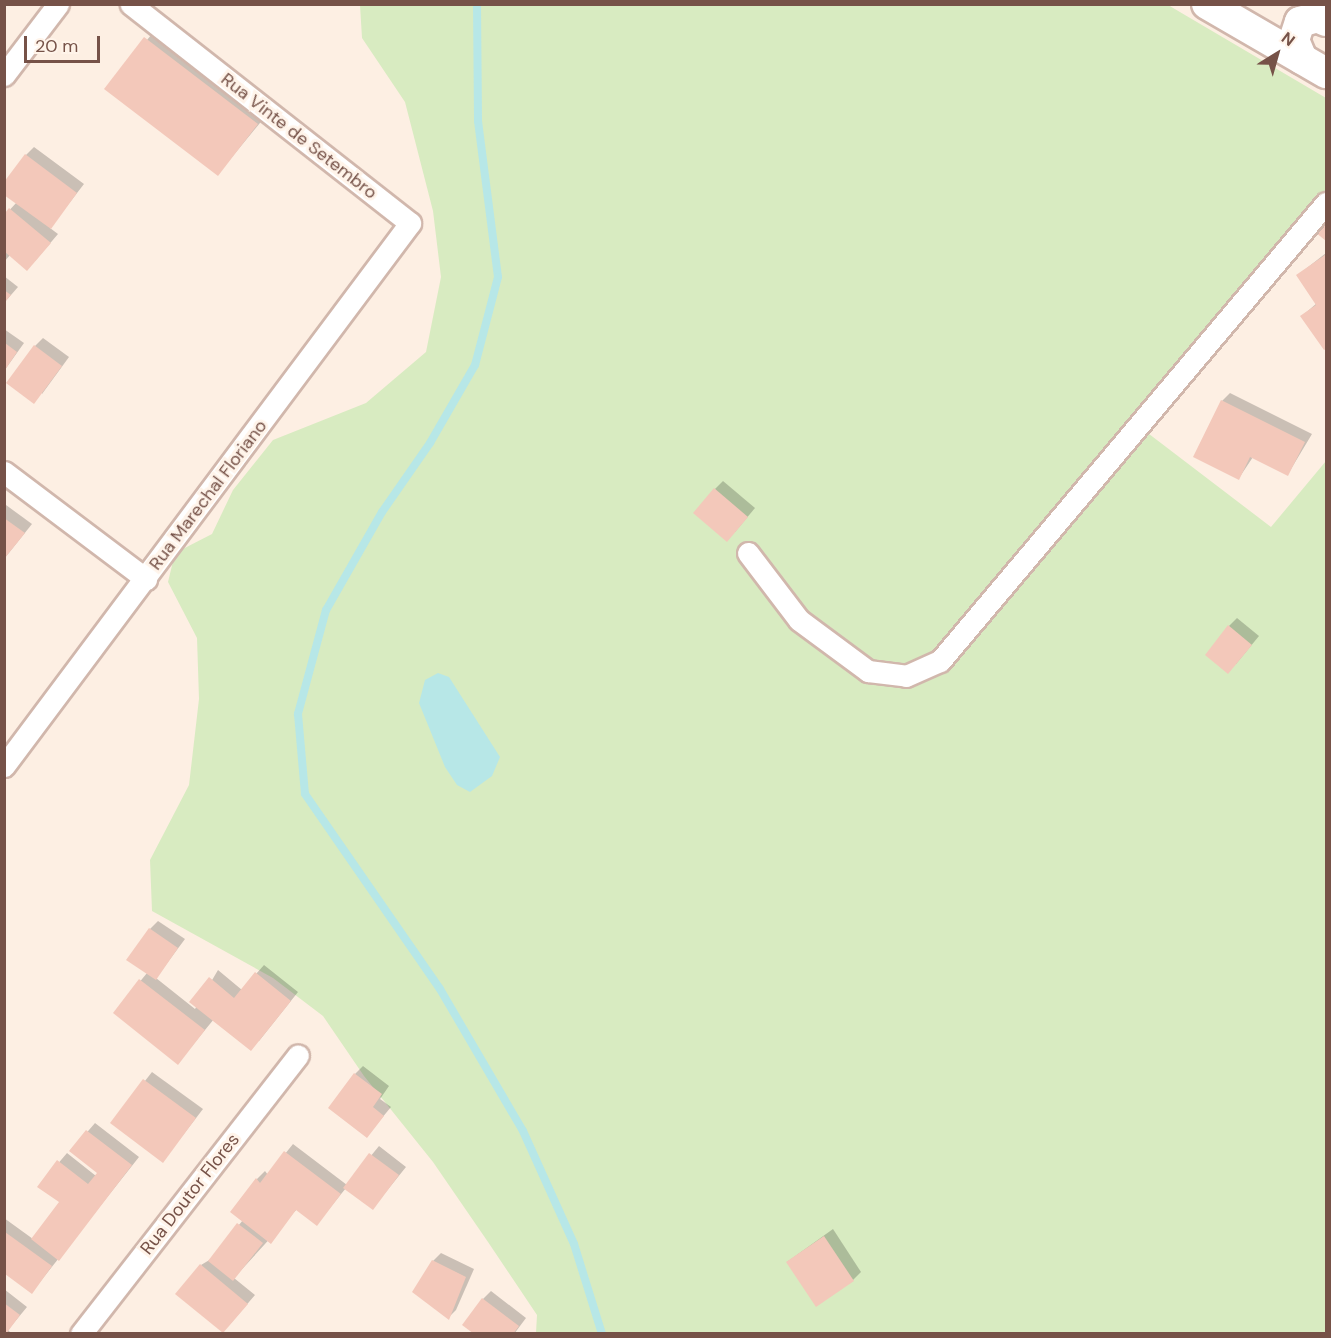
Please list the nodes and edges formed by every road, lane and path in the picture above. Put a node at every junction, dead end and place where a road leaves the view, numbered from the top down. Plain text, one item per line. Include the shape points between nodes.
1 (58, 4) edge
2 (131, 4) edge
3 (1207, 4) edge
4 (1309, 4) edge
5 (1326, 15) edge
6 (1326, 21) edge
7 (1314, 66) edge
8 (4, 75) edge
9 (1326, 203) edge
10 (410, 223) joint
11 (4, 472) edge
12 (748, 553) dead end
13 (146, 579) junction
14 (4, 766) edge
15 (298, 1054) dead end
16 (81, 1334) edge

1 - 8 street
2 - 10 street, Rua Vinte de Setembro
3 - 7 main road
4 - 5 main road
6 - 7 main road via 1317,16 1300,22 1294,40
9 - 12 street via 940,661 906,676 868,671 799,620
10 - 13 street, Rua Marechal Floriano
11 - 13 street
13 - 14 street, Rua Marechal Floriano
15 - 16 street, Rua Doutor Flores

